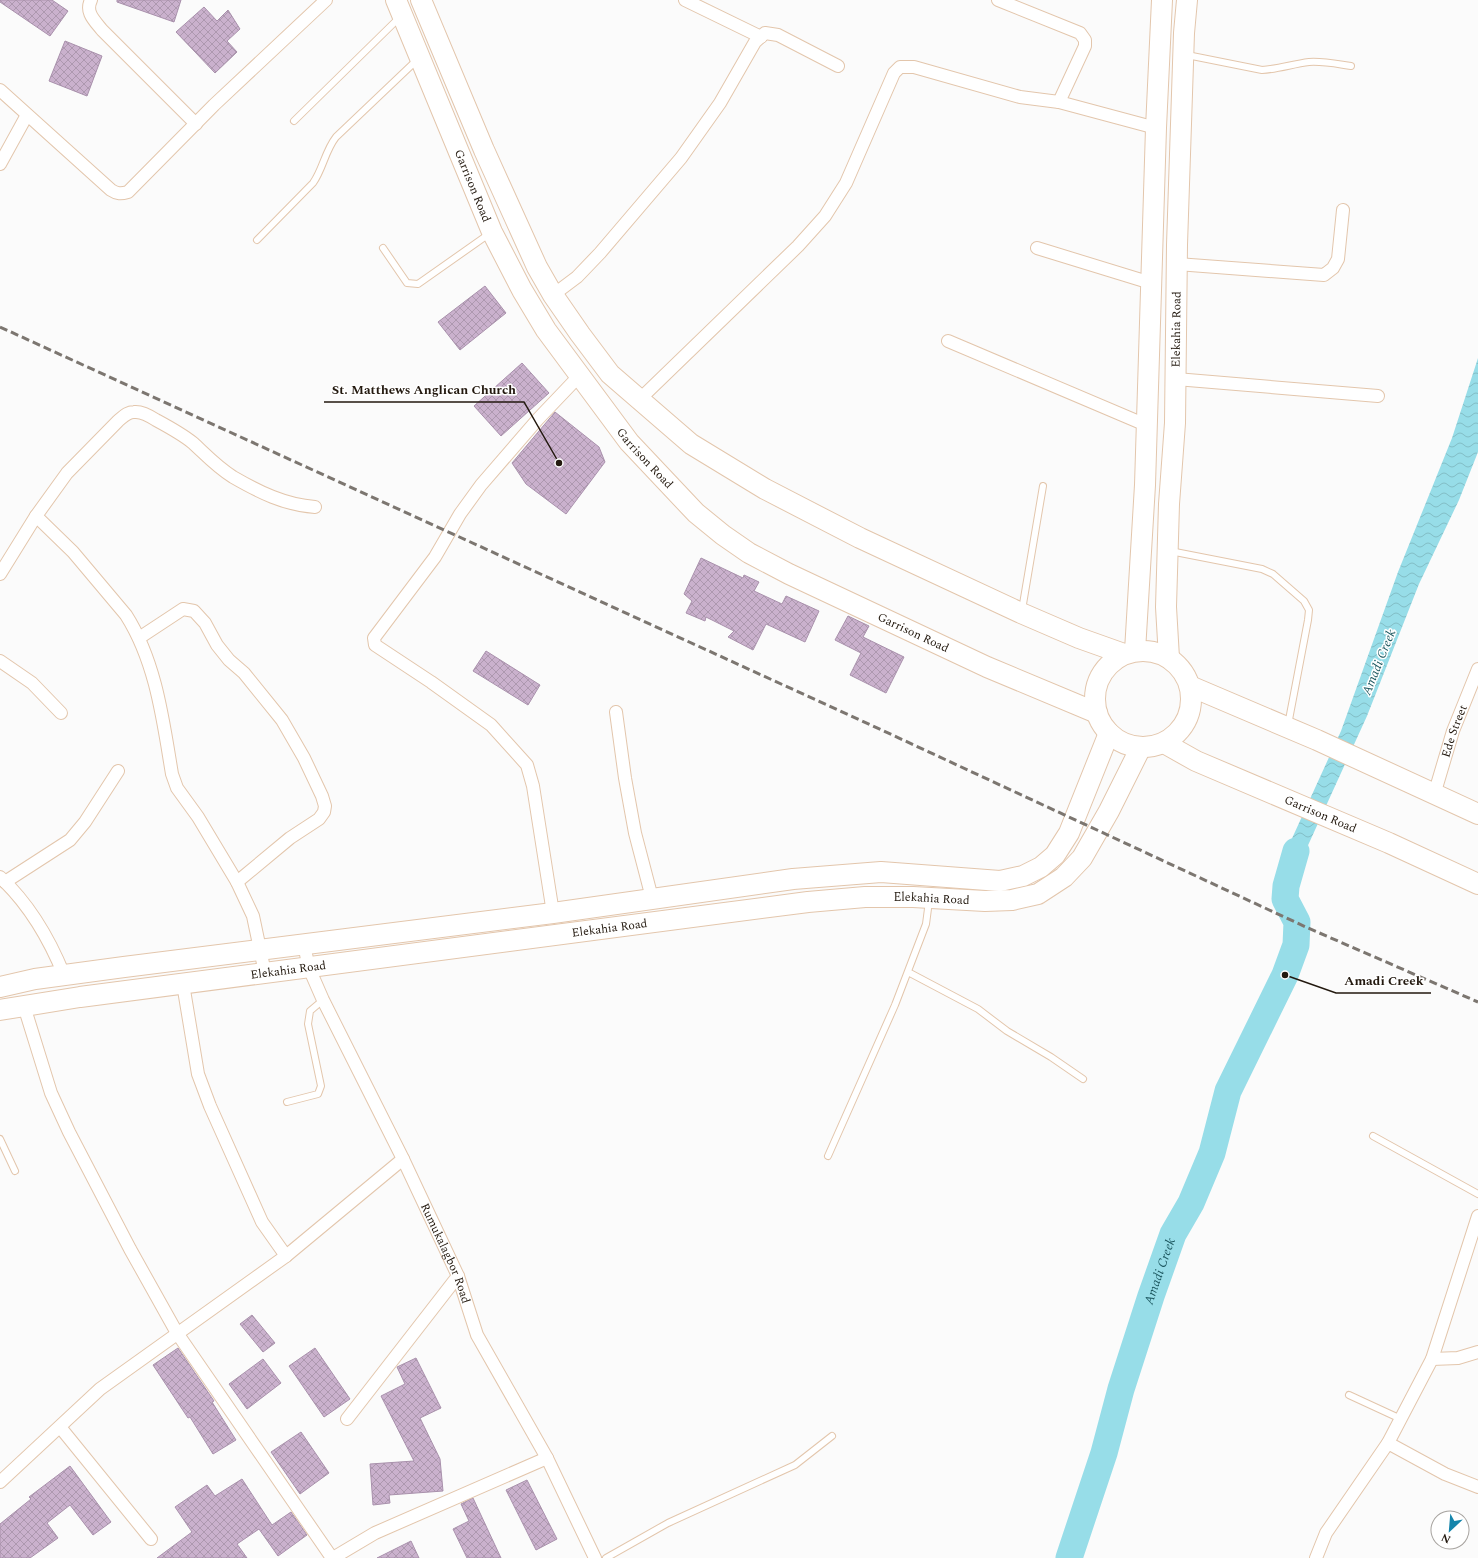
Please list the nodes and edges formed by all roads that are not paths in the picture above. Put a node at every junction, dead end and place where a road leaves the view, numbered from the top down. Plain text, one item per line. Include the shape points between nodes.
1 (91, 0) edge
2 (326, 0) edge
3 (421, 0) edge
4 (685, 0) edge
5 (998, 0) edge
6 (1162, 0) edge
7 (1187, 0) edge
8 (399, 7) edge
9 (761, 37) junction
10 (1184, 54) junction
11 (420, 57) junction
12 (838, 66) dead end
13 (1351, 66) dead end
14 (0, 90) edge
15 (1059, 102) junction
16 (27, 115) junction
17 (294, 121) dead end
18 (196, 124) junction
19 (1156, 128) junction
20 (0, 164) edge
21 (1343, 210) dead end
22 (492, 232) junction
23 (257, 240) dead end
24 (383, 248) dead end
25 (1037, 248) dead end
26 (1177, 264) junction
27 (1151, 283) junction
28 (553, 295) junction
29 (948, 341) dead end
30 (579, 376) junction
31 (1176, 379) junction
32 (1378, 396) dead end
33 (639, 400) junction
34 (1146, 425) junction
35 (1043, 486) dead end
36 (315, 507) dead end
37 (36, 516) junction
38 (1168, 551) junction
39 (0, 574) edge
40 (1021, 613) junction
41 (139, 638) junction
42 (1129, 653) junction
43 (1169, 658) junction
44 (0, 661) edge
45 (1478, 669) edge
46 (1190, 686) junction
47 (616, 712) dead end
48 (61, 713) dead end
49 (1097, 714) junction
50 (1288, 728) junction
51 (1109, 734) junction
52 (1164, 742) junction
53 (1141, 747) junction
54 (118, 771) dead end
55 (1434, 795) junction
56 (1478, 814) edge
57 (2, 880) edge
58 (237, 882) junction
59 (1478, 884) edge
60 (930, 897) junction
61 (652, 898) junction
62 (553, 913) junction
63 (304, 945) junction
64 (260, 949) junction
65 (309, 968) junction
66 (908, 972) junction
67 (265, 973) junction
68 (64, 975) junction
69 (183, 984) junction
70 (0, 987) edge
71 (323, 1000) junction
72 (24, 1006) junction
73 (0, 1010) edge
74 (1082, 1079) dead end
75 (286, 1102) dead end
76 (1373, 1136) dead end
77 (0, 1139) edge
78 (828, 1156) dead end
79 (403, 1159) junction
80 (15, 1171) dead end
81 (1478, 1194) edge
82 (1478, 1216) edge
83 (286, 1256) junction
84 (458, 1276) junction
85 (177, 1333) junction
86 (1478, 1352) edge
87 (1432, 1359) junction
88 (1349, 1395) dead end
89 (347, 1419) dead end
90 (1401, 1419) junction
91 (60, 1427) junction
92 (832, 1436) dead end
93 (1388, 1443) junction
94 (547, 1458) junction
95 (0, 1482) edge
96 (1478, 1487) edge
97 (151, 1539) dead end
98 (332, 1558) edge
99 (595, 1558) edge
100 (606, 1558) edge
101 (1316, 1558) edge

1 - 18 street via 89,12 102,30
2 - 18 street
3 - 28 main road, Garrison Road via 514,218
4 - 9 street
5 - 15 street via 1084,36 1085,46
6 - 19 main road
7 - 10 main road, Elekahia Road
8 - 11 main road, Garrison Road
8 - 17 lane
9 - 12 street via 765,33 778,35
9 - 28 street via 755,42 720,103 681,158 577,277
10 - 13 lane via 1262,70 1310,62
10 - 26 main road, Elekahia Road
11 - 22 main road, Garrison Road
11 - 23 lane via 336,137 329,146 319,175 313,184
14 - 16 street
15 - 19 street
15 - 33 street via 1020,97 914,68 904,66 897,69 846,183 825,216 798,246
16 - 18 street via 111,190 119,194 128,192
16 - 20 street
19 - 27 main road
21 - 26 street via 1338,259 1333,268 1324,275
22 - 24 lane via 418,284 407,283
22 - 30 main road, Garrison Road via 546,330
25 - 27 street
26 - 31 main road, Elekahia Road
27 - 34 main road
28 - 33 main road, Garrison Road via 610,374
29 - 34 street
30 - 49 main road, Garrison Road via 629,442 663,479 696,513 749,552 796,577 987,667
30 - 62 street via 481,485 460,514 435,557 374,638 375,645 491,725 527,764 533,786
31 - 32 street
31 - 38 main road, Elekahia Road
33 - 40 main road, Garrison Road via 691,444 765,489 860,538
34 - 42 main road via 1141,564
35 - 40 lane
36 - 37 street via 296,506 284,502 240,481 215,466 192,442 170,427 149,416 132,412 118,421 67,473
37 - 39 street
37 - 41 street via 73,552 126,615
38 - 43 main road, Elekahia Road via 1166,606
38 - 50 lane via 1262,569 1283,582 1304,601 1309,615
40 - 42 main road, Garrison Road via 1079,638
41 - 58 street via 154,680 177,788 198,817
41 - 58 street via 183,609 194,611 205,622 217,645 244,673 282,720 322,796 325,809 319,819 290,838
42 - 43 main road via 1147,650
42 - 49 main road via 1113,660 1098,679 1094,702
43 - 46 main road via 1182,670
44 - 48 street via 32,683
45 - 55 street, Ede Street via 1453,731
46 - 50 main road
46 - 52 main road via 1192,704 1187,721 1177,734
47 - 61 street via 635,833
49 - 51 main road
50 - 55 main road
51 - 53 main road via 1130,745
51 - 61 main road, Elekahia Road via 1069,833 1055,855 1041,867 1023,876 1000,881 882,872
52 - 53 main road
52 - 59 main road, Garrison Road via 1196,761
53 - 60 main road, Elekahia Road via 1082,858 1052,886 1038,894 1012,900 984,901
54 - 57 street via 85,822 70,840
55 - 56 main road
57 - 68 street via 14,890 34,916 54,949
58 - 64 street via 252,916
60 - 65 main road, Elekahia Road via 865,897 808,902
60 - 66 lane via 926,924
61 - 62 main road, Elekahia Road
62 - 63 main road, Elekahia Road
63 - 64 main road, Elekahia Road
63 - 65 street, Rumukalagbor Road
64 - 67 street
64 - 68 main road, Elekahia Road
65 - 67 main road, Elekahia Road
65 - 71 street, Rumukalagbor Road
66 - 74 lane via 978,1009 1007,1031
66 - 78 lane
67 - 69 main road, Elekahia Road
68 - 70 main road, Elekahia Road
69 - 72 main road, Elekahia Road
69 - 83 street via 198,1074 210,1106 262,1222
71 - 75 lane via 310,1011 308,1024 320,1091 318,1094
71 - 79 street, Rumukalagbor Road
72 - 73 main road, Elekahia Road
72 - 85 street via 51,1093 68,1132
76 - 81 lane
77 - 80 lane
79 - 83 street
79 - 84 street, Rumukalagbor Road
82 - 87 street
83 - 85 street
84 - 89 street
84 - 94 street, Rumukalagbor Road via 477,1335
85 - 91 street via 100,1389
85 - 98 street
86 - 87 street via 1458,1358
87 - 90 street
88 - 90 lane
90 - 93 street
91 - 95 street
91 - 97 street
92 - 100 lane via 795,1466 668,1523
93 - 96 street via 1445,1474
93 - 101 street via 1326,1533
94 - 98 street via 375,1534
94 - 99 street, Rumukalagbor Road

